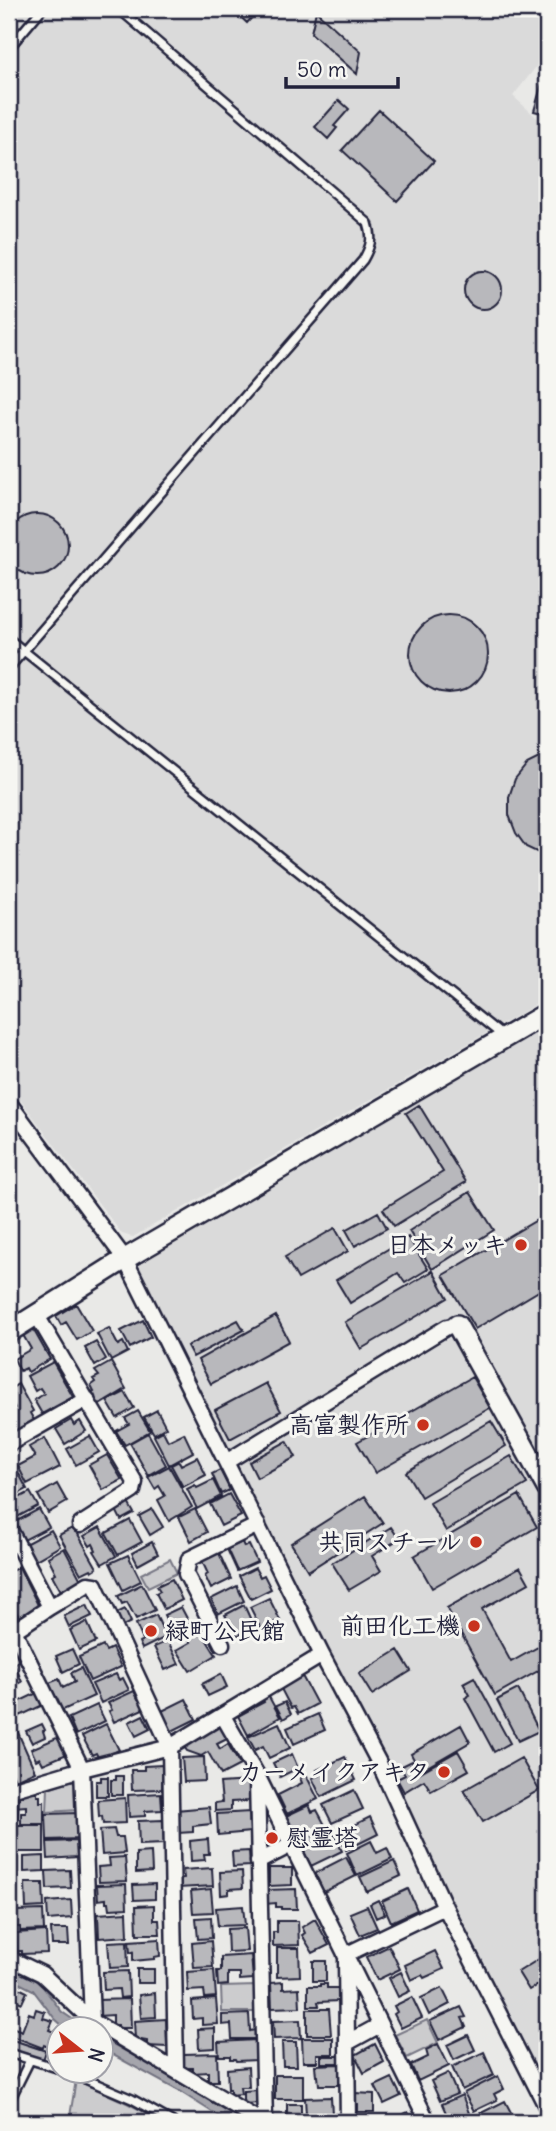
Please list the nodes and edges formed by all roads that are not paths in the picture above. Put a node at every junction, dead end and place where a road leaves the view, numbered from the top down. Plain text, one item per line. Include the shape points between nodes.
1 (42, 9) edge
2 (119, 9) edge
3 (9, 48) edge
4 (9, 639) edge
5 (23, 650) junction
6 (9, 668) edge
7 (547, 1013) edge
8 (505, 1037) junction
9 (9, 1103) edge
10 (125, 1259) junction
11 (36, 1314) junction
12 (457, 1325) joint
13 (9, 1332) edge
14 (87, 1399) junction
15 (12, 1442) dead end
16 (226, 1462) junction
17 (547, 1488) edge
18 (80, 1525) dead end
19 (258, 1525) junction
20 (9, 1528) edge
21 (50, 1607) junction
22 (11, 1628) edge
23 (222, 1644) dead end
24 (322, 1655) junction
25 (223, 1716) junction
26 (170, 1747) junction
27 (82, 1769) junction
28 (257, 1776) junction
29 (10, 1789) edge
30 (9, 1818) edge
31 (291, 1846) junction
32 (258, 1862) junction
33 (445, 1907) junction
34 (345, 1955) junction
35 (9, 1958) edge
36 (87, 2016) edge
37 (92, 2016) edge
38 (380, 2025) junction
39 (116, 2035) edge
40 (347, 2043) junction
41 (9, 2053) edge
42 (30, 2060) junction
43 (46, 2065) edge
44 (176, 2069) junction
45 (103, 2086) edge
46 (9, 2102) edge
47 (547, 2108) edge
48 (173, 2122) edge
49 (263, 2122) edge
50 (348, 2122) edge
51 (428, 2122) edge

1 - 3 lane
2 - 5 lane via 368,223 372,235 363,260
4 - 5 lane
5 - 6 lane
5 - 8 lane
7 - 8 street
8 - 10 street
9 - 10 street
10 - 11 street
10 - 16 street
11 - 13 street
11 - 14 street
12 - 16 street
12 - 17 street
14 - 15 street
14 - 18 street via 135,1482 133,1491
16 - 19 street
19 - 23 street via 188,1559 186,1574
19 - 24 street
20 - 21 street
21 - 22 street
21 - 26 street via 89,1584 95,1585
22 - 27 street
24 - 25 street
24 - 33 street via 378,1761
25 - 26 street
25 - 28 street
26 - 27 street
26 - 44 street
27 - 29 street
27 - 37 street
28 - 31 street
28 - 32 street
29 - 30 street
31 - 32 street
31 - 34 street
32 - 49 street
33 - 34 street
33 - 47 street
34 - 38 street
34 - 40 street
35 - 36 street via 42,1974
38 - 40 street
38 - 51 street
39 - 44 street
40 - 50 street
41 - 42 lane
42 - 43 lane
42 - 46 lane
44 - 49 street
45 - 48 lane

